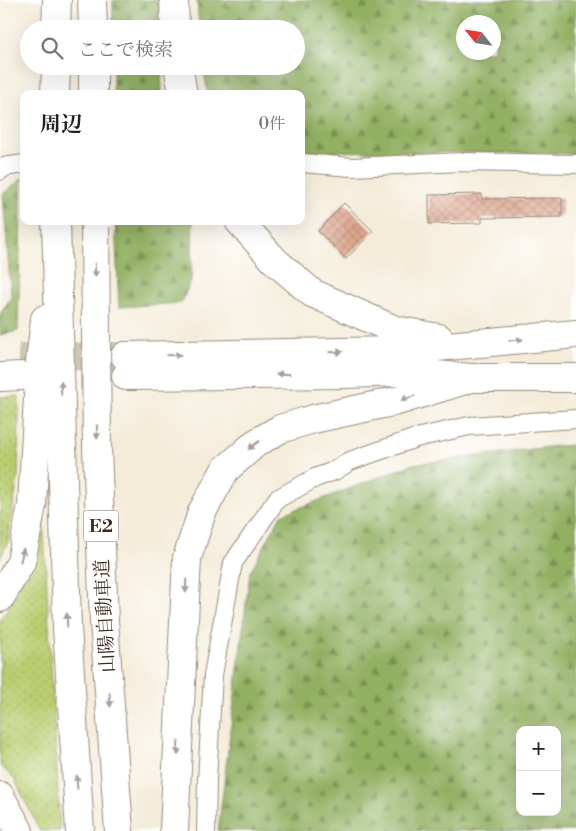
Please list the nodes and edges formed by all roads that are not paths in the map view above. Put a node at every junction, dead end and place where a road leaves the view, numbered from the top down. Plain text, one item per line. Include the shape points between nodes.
1 (56, 0) edge
2 (92, 0) edge
3 (174, 0) edge
4 (56, 20) edge
5 (93, 20) edge
6 (175, 20) edge
7 (56, 75) edge
8 (93, 75) edge
9 (180, 75) edge
10 (55, 90) edge
11 (93, 90) edge
12 (182, 90) edge
13 (305, 163) edge
14 (576, 164) edge
15 (20, 165) edge
16 (0, 171) edge
17 (56, 225) edge
18 (56, 225) edge
19 (95, 225) edge
20 (243, 225) edge
21 (576, 334) edge
22 (474, 344) junction
23 (472, 378) junction
24 (576, 378) edge
25 (576, 419) edge
26 (0, 598) edge
27 (0, 796) edge
28 (19, 831) edge
29 (80, 831) edge
30 (119, 831) edge
31 (174, 831) edge
32 (206, 831) edge

1 - 4 highway
2 - 5 highway
3 - 6 highway
7 - 10 highway
8 - 11 highway
9 - 12 highway
13 - 14 street via 352,167 462,162
15 - 16 street via 4,167
26 -> 17 highway via 21,562 32,505 40,362
29 -> 18 highway, 山陽自動車道 / E2 via 67,627
19 -> 30 highway, 山陽自動車道 / E2 via 97,448 104,622
20 - 22 highway via 275,261 312,293 395,330
22 -> 21 highway
23 -> 22 highway via 400,372 347,374 125,366 394,352
23 - 24 highway
23 -> 31 highway via 401,400 313,419 280,430 256,443 225,470 202,512 187,558
25 - 32 street via 469,426 416,438 350,461 277,499 233,563 213,675
27 - 28 highway

